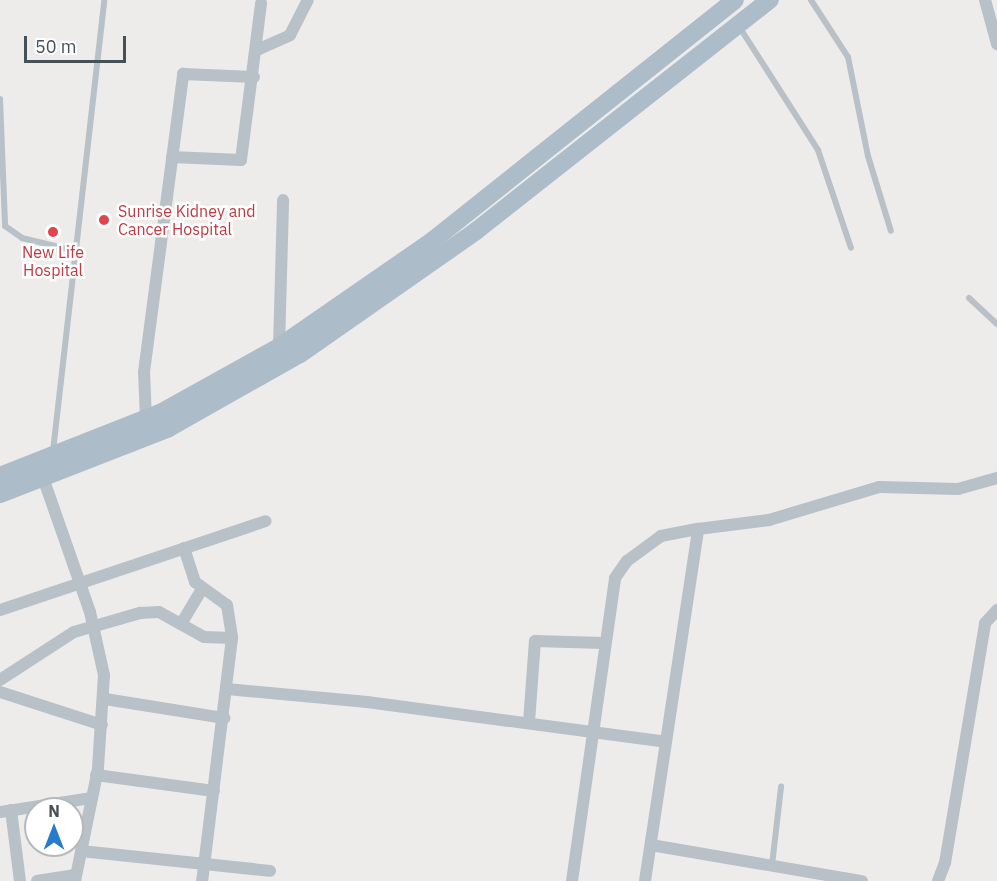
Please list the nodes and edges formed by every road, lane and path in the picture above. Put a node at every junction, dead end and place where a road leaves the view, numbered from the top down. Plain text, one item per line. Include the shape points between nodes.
1 (104, 0) edge
2 (308, 0) edge
3 (735, 0) edge
4 (770, 0) edge
5 (811, 0) edge
6 (985, 0) edge
7 (261, 3) dead end
8 (737, 24) junction
9 (997, 44) edge
10 (257, 50) junction
11 (647, 69) junction
12 (254, 77) junction
13 (660, 85) junction
14 (0, 99) edge
15 (172, 157) junction
16 (283, 200) dead end
17 (891, 231) dead end
18 (851, 248) dead end
19 (76, 251) junction
20 (969, 298) dead end
21 (997, 324) edge
22 (279, 348) junction
23 (146, 418) junction
24 (45, 467) junction
25 (0, 476) edge
26 (997, 478) edge
27 (0, 494) edge
28 (266, 521) dead end
29 (698, 529) junction
30 (184, 548) junction
31 (80, 583) junction
32 (202, 590) junction
33 (0, 610) edge
34 (997, 610) edge
35 (181, 624) junction
36 (93, 625) junction
37 (232, 638) junction
38 (603, 643) junction
39 (0, 680) edge
40 (227, 689) junction
41 (0, 692) edge
42 (105, 699) junction
43 (224, 718) junction
44 (529, 722) junction
45 (102, 725) junction
46 (591, 732) junction
47 (665, 742) junction
48 (96, 775) junction
49 (781, 787) dead end
50 (214, 791) junction
51 (92, 798) junction
52 (5, 811) edge
53 (84, 837) edge
54 (651, 845) junction
55 (84, 851) edge
56 (80, 857) edge
57 (205, 864) junction
58 (772, 866) junction
59 (270, 871) dead end
60 (76, 878) edge
61 (940, 880) edge
62 (20, 881) edge
63 (37, 881) edge
64 (202, 881) edge
65 (572, 881) edge
66 (645, 881) edge
67 (862, 881) edge

1 - 19 lane
2 - 10 street via 290,35
3 - 11 main road
4 - 8 main road
5 - 17 lane via 848,57 868,156
6 - 9 street
7 - 10 street
8 - 13 main road
8 - 18 lane via 818,150
10 - 12 street
11 - 13 main road
11 - 22 main road via 432,241
12 - 15 street via 239,163
12 - 15 street via 185,71
13 - 24 main road via 467,238 309,348 169,428
14 - 19 lane via 4,226 22,238
15 - 23 street via 144,372
16 - 22 street
19 - 24 lane
20 - 21 lane
22 - 23 main road
23 - 24 main road
24 - 25 main road
24 - 27 main road
24 - 31 street
26 - 29 street via 958,489 879,487 769,520
28 - 30 street
29 - 38 street via 661,536 620,568
29 - 47 street
30 - 31 street
30 - 32 street
31 - 33 street
31 - 36 street
32 - 35 street
32 - 37 street via 223,598
34 - 61 street via 985,623
35 - 36 street via 150,612
35 - 37 street via 204,637
36 - 39 street via 61,639
36 - 42 street
37 - 40 street
38 - 44 street via 535,641
38 - 46 street
40 - 43 street
40 - 44 street
41 - 45 street
42 - 43 street
42 - 45 street
43 - 50 street
44 - 46 street
45 - 48 street
46 - 47 street
46 - 65 street
47 - 54 street
48 - 50 street
48 - 51 street
49 - 58 lane
50 - 57 street
51 - 52 street
51 - 53 street
52 - 62 street
54 - 58 street
54 - 66 street
55 - 57 street
56 - 60 street
57 - 59 street
57 - 64 street
58 - 67 street
60 - 63 street

